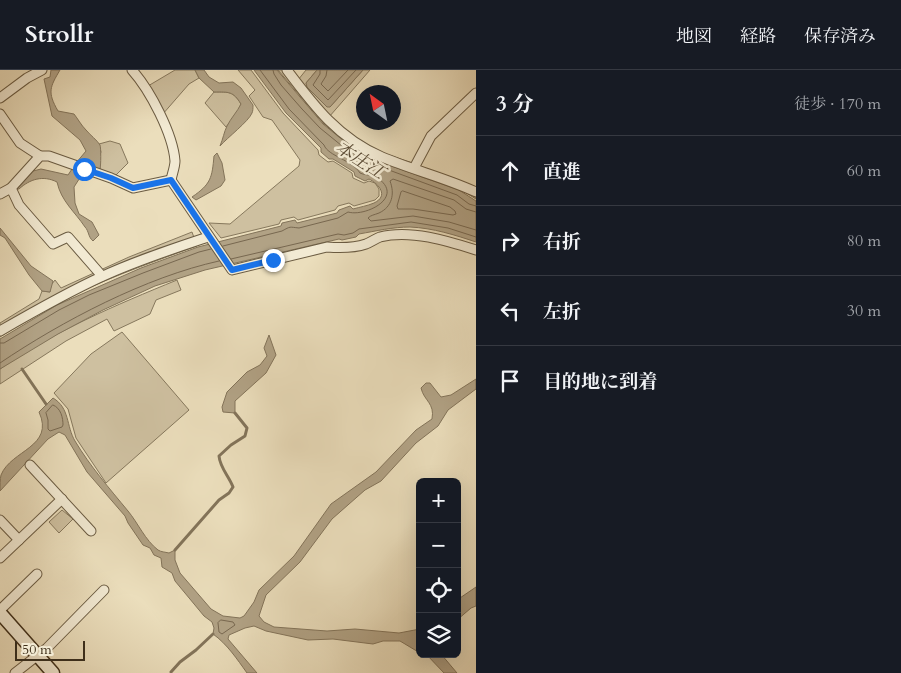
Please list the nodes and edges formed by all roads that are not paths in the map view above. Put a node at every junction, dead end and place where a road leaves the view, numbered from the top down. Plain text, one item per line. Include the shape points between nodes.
1 (42, 70) edge
2 (132, 70) edge
3 (287, 70) edge
4 (476, 93) edge
5 (0, 98) edge
6 (0, 114) edge
7 (40, 156) junction
8 (414, 168) junction
9 (171, 180) junction
10 (10, 188) junction
11 (476, 192) edge
12 (0, 194) edge
13 (208, 237) junction
14 (476, 250) edge
15 (102, 276) junction
16 (0, 331) edge
17 (30, 465) dead end
18 (62, 499) junction
19 (0, 520) edge
20 (91, 531) dead end
21 (18, 540) junction
22 (0, 558) edge
23 (37, 574) dead end
24 (104, 590) dead end
25 (0, 611) edge
26 (37, 654) junction
27 (15, 673) edge
28 (53, 673) edge

1 - 5 street
2 - 9 street via 144,84 168,134 175,162
3 - 8 street via 326,120 354,142 382,157
4 - 8 street via 431,136
6 - 7 street via 20,143
7 - 9 street via 49,156 133,188
7 - 10 street
8 - 11 street
9 - 13 street
10 - 12 street
10 - 15 street via 19,206 54,244 68,237
13 - 14 street via 232,270 327,247 364,245 381,237 415,234
13 - 15 street
15 - 16 street
17 - 18 street
18 - 20 street
18 - 21 street
19 - 21 street
21 - 22 street
23 - 25 street
24 - 26 street via 47,648
25 - 26 main road
26 - 27 street
26 - 28 main road

